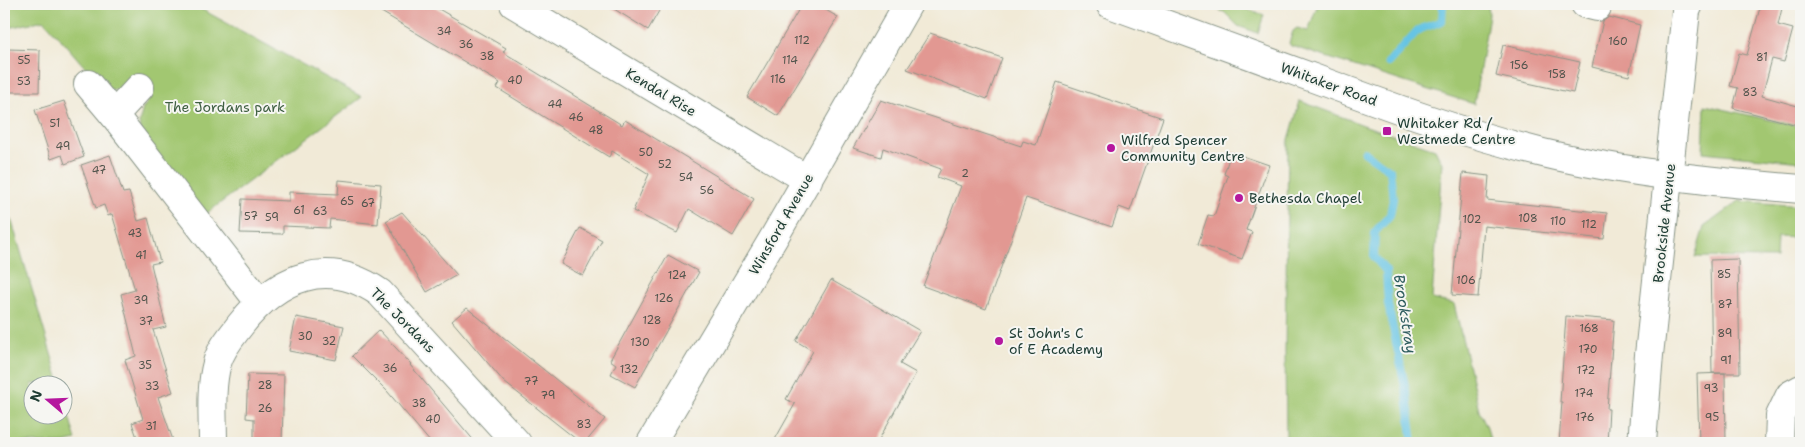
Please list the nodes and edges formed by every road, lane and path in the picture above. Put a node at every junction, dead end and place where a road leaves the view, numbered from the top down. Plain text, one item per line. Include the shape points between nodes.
1 (514, 4) edge
2 (908, 4) edge
3 (1110, 4) edge
4 (1689, 4) edge
5 (88, 84) dead end
6 (140, 87) dead end
7 (114, 115) junction
8 (1669, 175) junction
9 (808, 180) junction
10 (1801, 189) edge
11 (260, 303) junction
12 (1801, 390) edge
13 (213, 443) edge
14 (517, 443) edge
15 (651, 443) edge
16 (1642, 443) edge
17 (1779, 443) edge

1 - 9 street, Kendal Rise
2 - 9 street, Winsford Avenue
3 - 8 street, Whitaker Road via 1350,93 1488,138 1603,165
4 - 8 street, Brookside Avenue
5 - 7 street
6 - 7 street
7 - 11 street
8 - 10 street, Whitaker Road
8 - 16 street, Brookside Avenue
9 - 15 street, Winsford Avenue
11 - 13 street, The Jordans via 231,337 217,363
11 - 14 street, The Jordans via 278,289 313,275 333,273 366,283 380,293
12 - 17 street via 1790,395 1780,416

